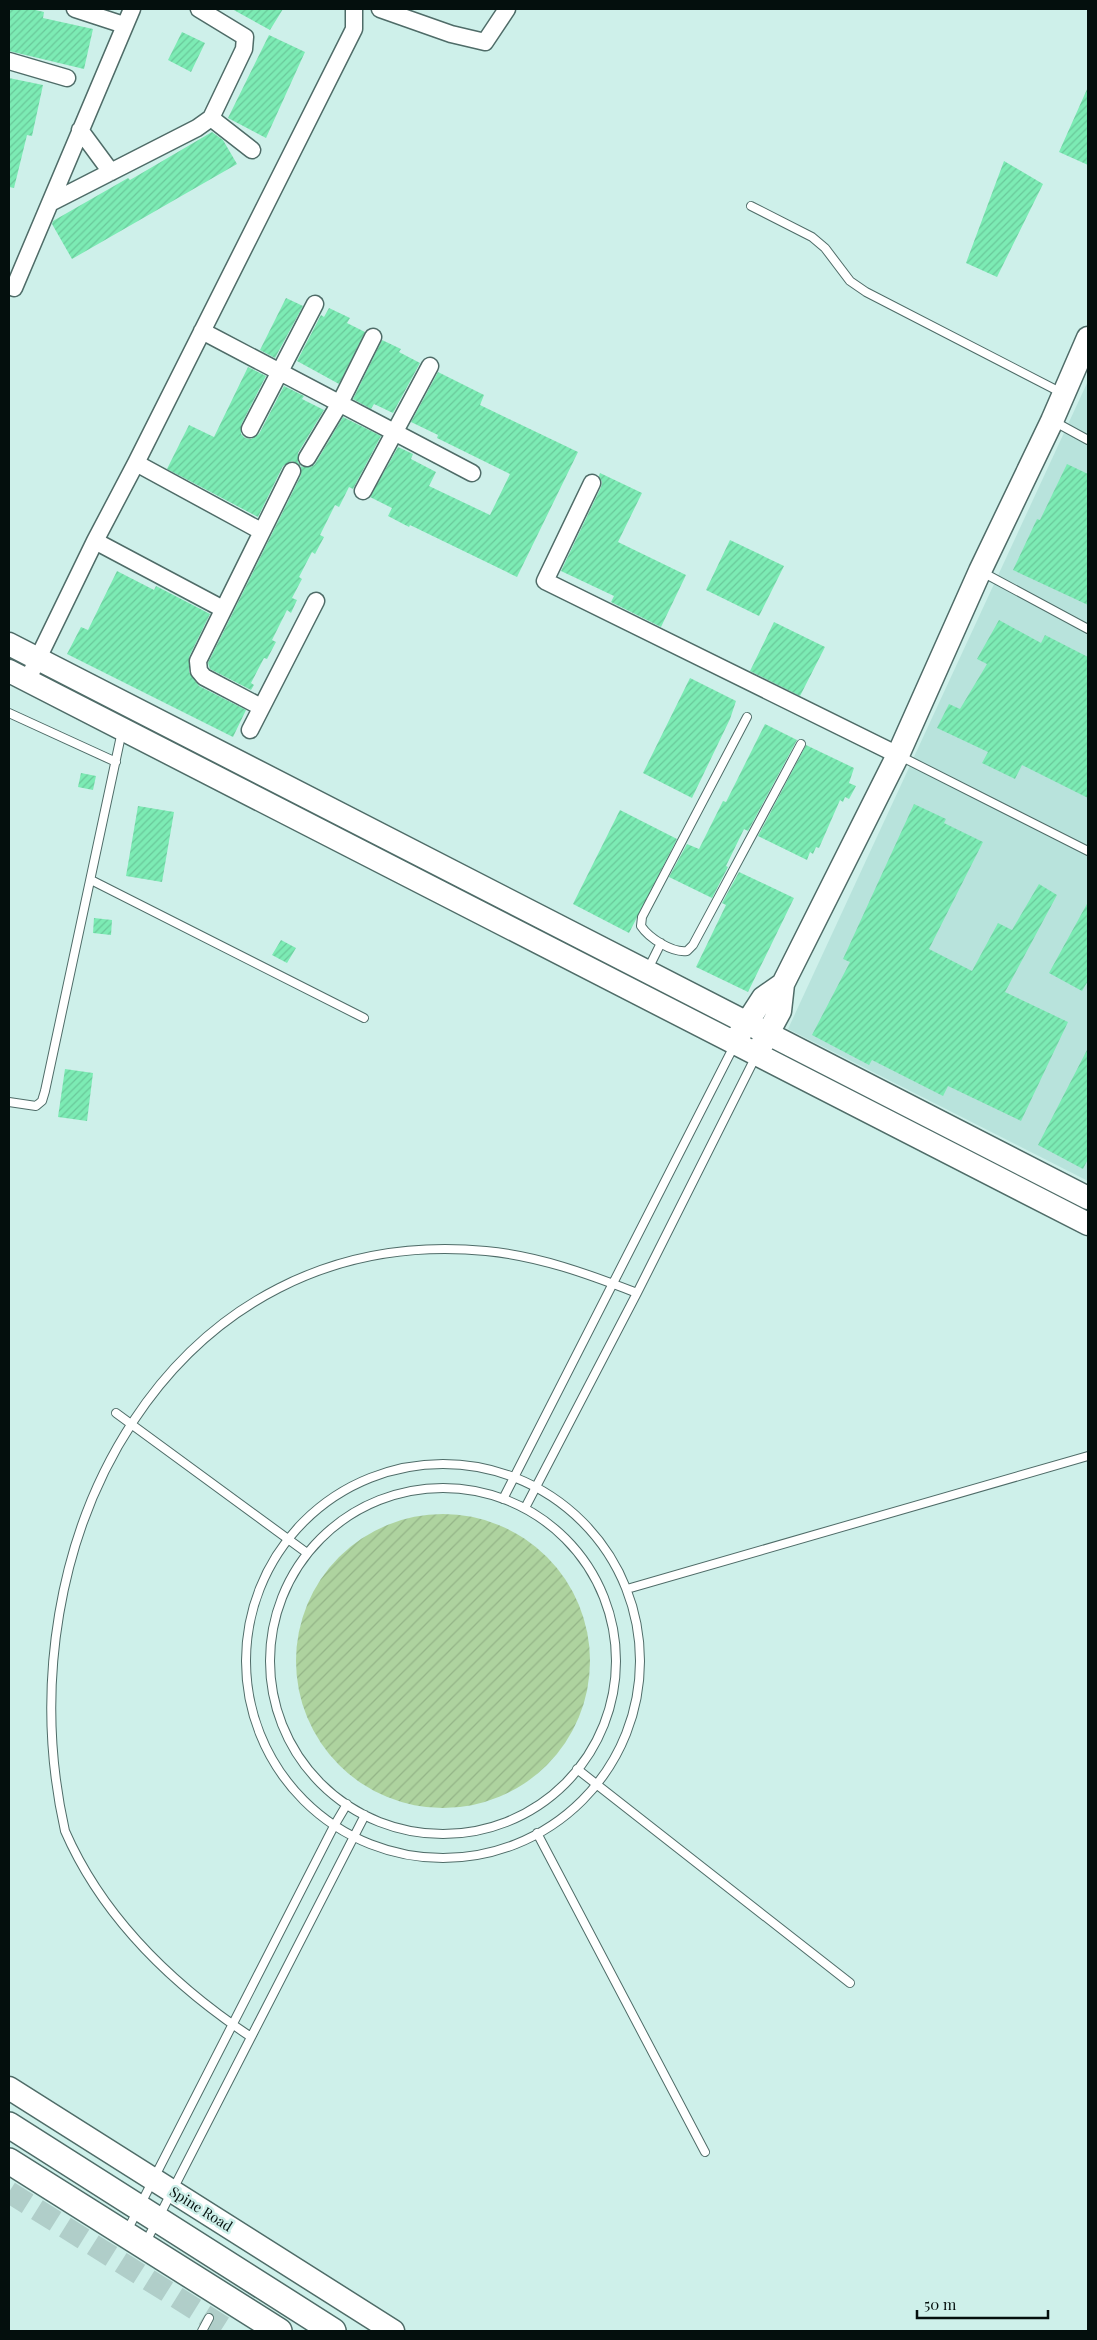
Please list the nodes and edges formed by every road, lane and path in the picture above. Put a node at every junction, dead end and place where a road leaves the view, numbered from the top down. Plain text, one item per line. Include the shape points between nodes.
1 (74, 9) edge
2 (132, 9) edge
3 (199, 9) edge
4 (354, 9) edge
5 (380, 9) edge
6 (507, 9) edge
7 (124, 25) junction
8 (9, 62) edge
9 (67, 78) dead end
10 (211, 118) junction
11 (80, 130) junction
12 (252, 150) dead end
13 (111, 172) junction
14 (50, 203) junction
15 (751, 206) dead end
16 (14, 288) dead end
17 (315, 304) dead end
18 (202, 331) junction
19 (373, 337) dead end
20 (1088, 338) edge
21 (430, 366) dead end
22 (280, 372) junction
23 (1064, 394) junction
24 (340, 403) junction
25 (1052, 421) junction
26 (250, 429) dead end
27 (394, 432) junction
28 (1088, 440) edge
29 (307, 458) dead end
30 (136, 463) junction
31 (292, 471) dead end
32 (472, 473) dead end
33 (592, 483) dead end
34 (363, 491) dead end
35 (261, 530) junction
36 (95, 541) junction
37 (980, 571) junction
38 (316, 601) dead end
39 (223, 608) junction
40 (1088, 629) edge
41 (9, 644) edge
42 (37, 658) junction
43 (18, 676) edge
44 (261, 707) junction
45 (9, 713) edge
46 (747, 717) dead end
47 (123, 730) junction
48 (250, 730) dead end
49 (801, 744) dead end
50 (898, 755) junction
51 (116, 762) junction
52 (1088, 851) edge
53 (91, 880) junction
54 (661, 942) junction
55 (648, 971) junction
56 (783, 984) junction
57 (364, 1018) dead end
58 (746, 1022) junction
59 (767, 1033) junction
60 (736, 1043) junction
61 (756, 1054) junction
62 (9, 1102) edge
63 (1088, 1198) edge
64 (1088, 1224) edge
65 (613, 1283) junction
66 (638, 1293) junction
67 (244, 1301) dead end
68 (110, 1420) dead end
69 (1088, 1456) edge
70 (514, 1478) junction
71 (536, 1487) junction
72 (503, 1499) junction
73 (525, 1508) junction
74 (288, 1538) junction
75 (307, 1553) junction
76 (627, 1588) junction
77 (577, 1769) junction
78 (597, 1784) junction
79 (52, 1799) dead end
80 (347, 1804) junction
81 (365, 1815) junction
82 (334, 1826) junction
83 (537, 1833) junction
84 (354, 1837) junction
85 (850, 1982) dead end
86 (234, 2026) junction
87 (251, 2037) junction
88 (9, 2088) edge
89 (9, 2125) edge
90 (705, 2152) dead end
91 (9, 2161) edge
92 (153, 2179) junction
93 (172, 2190) junction
94 (148, 2213) junction
95 (134, 2241) junction
96 (209, 2318) dead end
97 (202, 2331) edge
98 (279, 2331) edge
99 (333, 2331) edge
100 (393, 2331) edge

1 - 7 street
2 - 7 street
3 - 10 street via 245,37 244,49
4 - 18 street via 354,29
5 - 6 street via 443,32 485,42
7 - 11 street
8 - 9 street
10 - 12 street
10 - 13 street
11 - 13 street
11 - 14 street
13 - 14 street
14 - 16 street
15 - 23 lane via 812,237 825,248 850,281 866,292
17 - 22 street
18 - 22 street
18 - 30 street
19 - 24 street
20 - 23 street
21 - 27 street
22 - 24 street
22 - 26 street
23 - 25 street
24 - 27 street
24 - 29 street
25 - 28 lane
25 - 37 street
27 - 32 street
27 - 34 street
30 - 35 street
30 - 36 street
31 - 35 street
33 - 50 street via 545,581
35 - 39 street
36 - 39 street
36 - 42 street
37 - 40 lane
37 - 50 street
38 - 44 street
39 - 44 street via 198,661 199,671 204,677
41 - 42 street
42 - 43 street
42 - 55 street
43 - 47 street
44 - 48 street
45 - 51 lane
46 - 54 lane via 642,917 641,926 646,934
47 - 51 lane
47 - 60 street
49 - 54 lane via 693,945 680,952
50 - 52 lane
50 - 56 street
51 - 53 lane
53 - 57 lane
53 - 62 lane via 42,1101 36,1106
54 - 55 lane
55 - 58 street
56 - 58 street via 762,998
56 - 59 street via 780,1011
58 - 59 street
58 - 60 street
59 - 61 street
59 - 63 street
60 - 61 street
60 - 65 lane
61 - 64 street
61 - 66 lane
65 - 66 lane
65 - 67 lane via 572,1268 530,1258 444,1249 358,1259 308,1273
65 - 70 lane
66 - 71 lane
68 - 74 lane via 118,1410
69 - 76 lane
70 - 71 lane
70 - 72 lane
70 - 74 lane via 472,1466 438,1464 403,1468 370,1478 340,1493
71 - 73 lane
71 - 76 lane via 570,1510 593,1534
72 - 73 lane
72 - 75 lane via 468,1490 408,1491 352,1513
73 - 77 lane via 551,1525 573,1546 605,1597 613,1626 617,1656 615,1686 608,1715 596,1743
74 - 75 lane
74 - 82 lane via 256,1598 248,1632 246,1666 250,1700 261,1738 275,1763 295,1791
75 - 80 lane via 290,1578 278,1606 271,1643 273,1695 295,1751 313,1775
76 - 78 lane via 637,1621 641,1655 639,1693 631,1723 617,1754
77 - 78 lane
77 - 81 lane via 559,1790 534,1808 478,1830 448,1834 418,1832
78 - 83 lane via 575,1808
78 - 85 lane
79 - 86 lane via 84,1870 135,1940 165,1971
80 - 81 lane
80 - 82 lane
81 - 84 lane
82 - 84 lane
82 - 86 lane
83 - 84 lane via 483,1853 449,1857 414,1855
83 - 90 lane
84 - 87 lane
86 - 87 lane
86 - 92 lane
87 - 93 lane
88 - 92 street, Spine Road
89 - 94 main road
91 - 95 main road
92 - 93 street, Spine Road
92 - 94 lane
93 - 94 lane
93 - 100 street, Spine Road
94 - 95 lane
94 - 95 lane
94 - 99 main road
95 - 98 main road
96 - 97 lane

